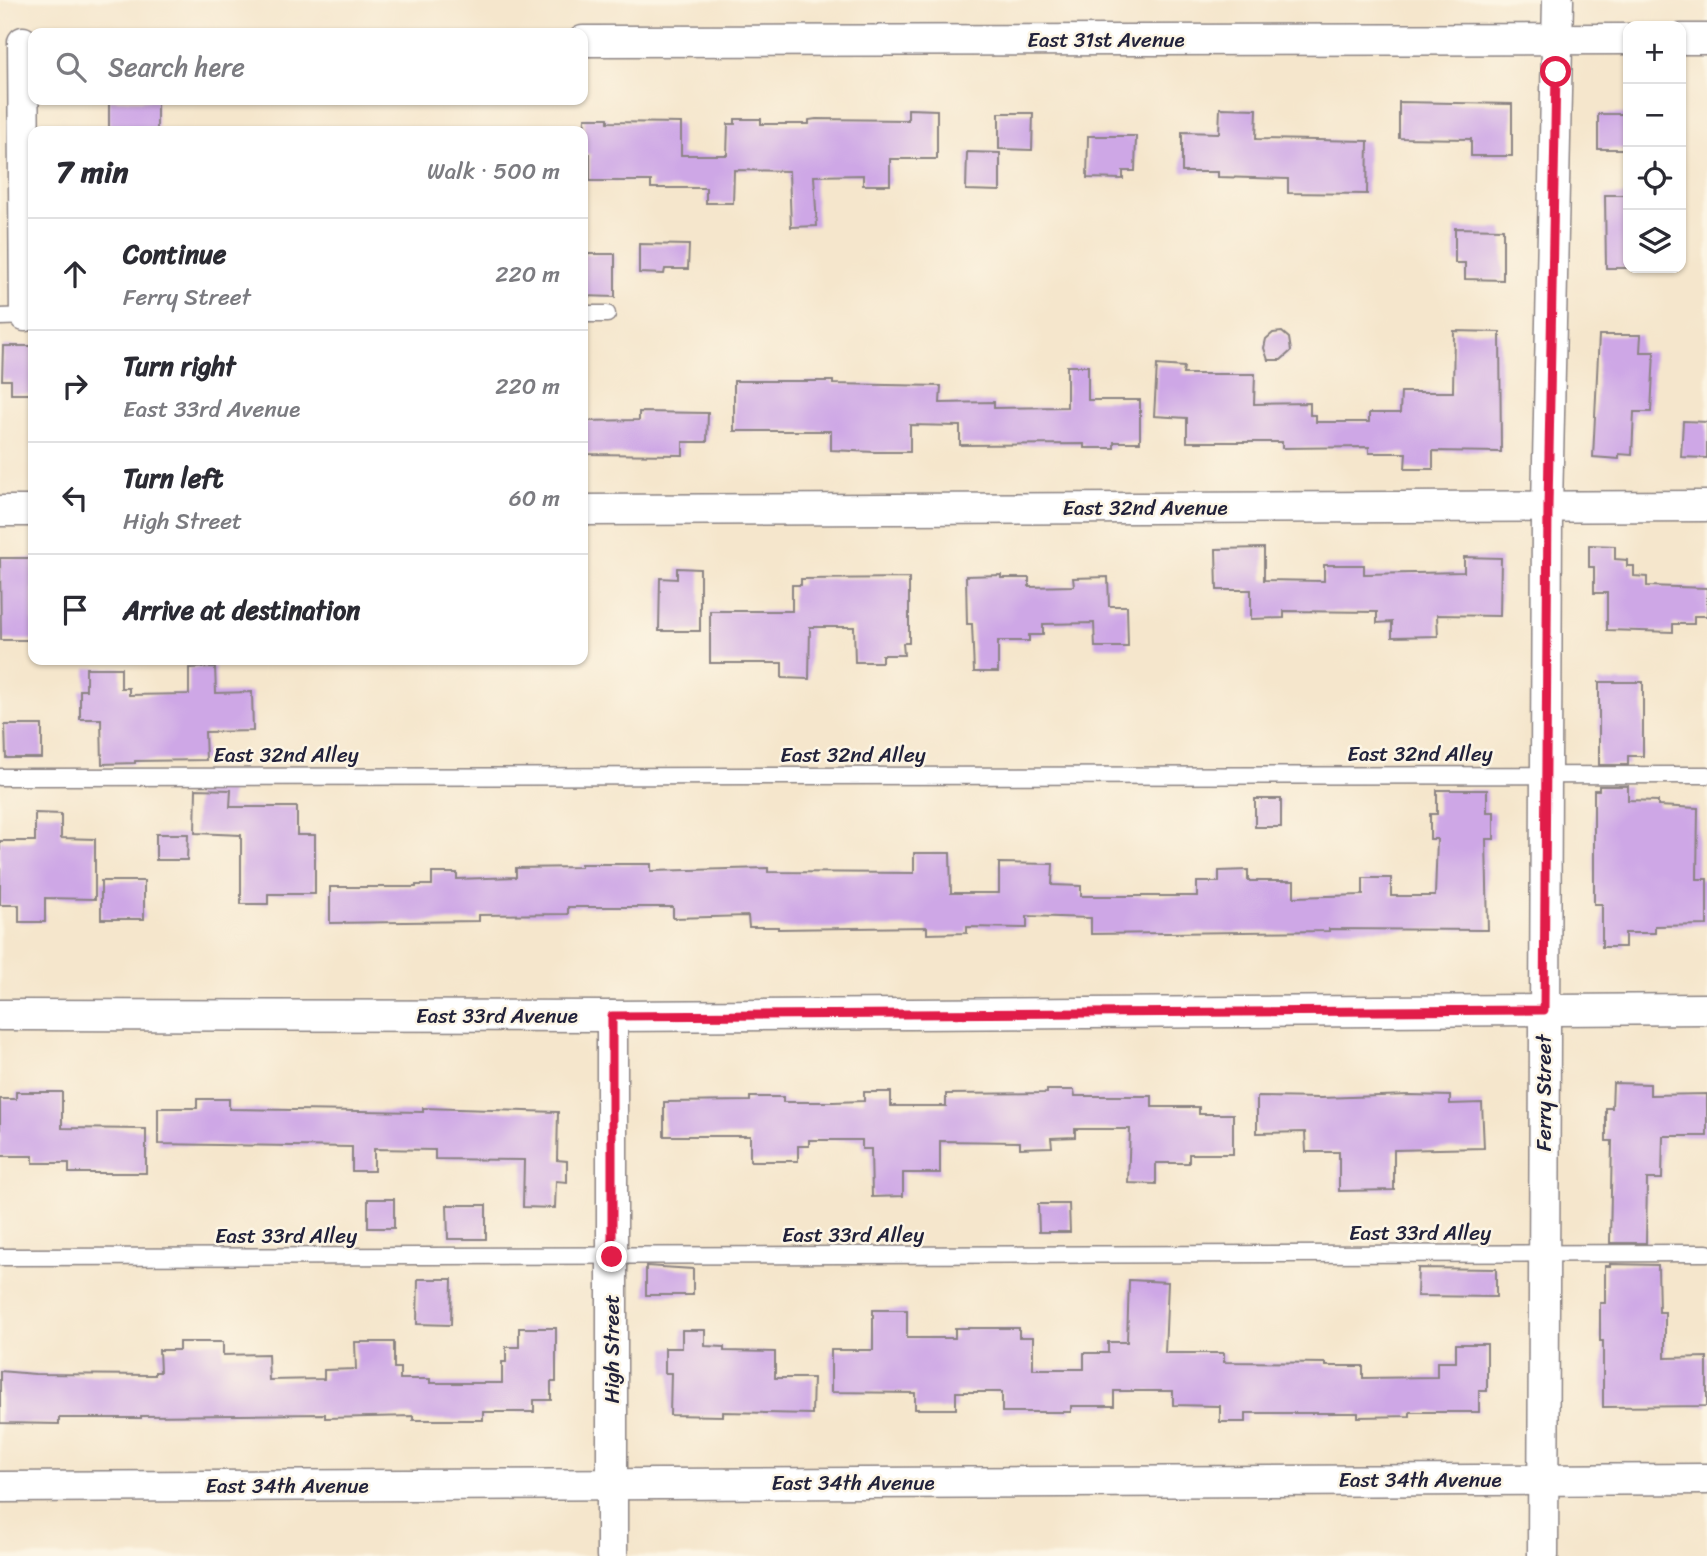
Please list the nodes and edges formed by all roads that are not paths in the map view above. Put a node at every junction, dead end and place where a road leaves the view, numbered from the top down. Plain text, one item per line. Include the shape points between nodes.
1 (1558, 0) edge
2 (1623, 39) edge
3 (1686, 39) edge
4 (1707, 39) edge
5 (1557, 40) junction
6 (588, 41) edge
7 (19, 42) edge
8 (588, 314) edge
9 (607, 314) dead end
10 (19, 316) edge
11 (1707, 506) edge
12 (1548, 507) junction
13 (588, 510) edge
14 (0, 511) edge
15 (28, 511) edge
16 (1547, 775) junction
17 (1707, 775) edge
18 (0, 777) edge
19 (1707, 1009) edge
20 (1544, 1010) junction
21 (0, 1015) edge
22 (612, 1016) junction
23 (1707, 1252) edge
24 (1544, 1254) junction
25 (0, 1257) edge
26 (612, 1257) junction
27 (1543, 1479) junction
28 (1707, 1479) edge
29 (611, 1484) junction
30 (0, 1488) edge
31 (612, 1556) edge
32 (1543, 1556) edge

1 - 5 street, Ferry Street
2 - 5 street, East 31st Avenue
3 - 4 street
5 - 6 street, East 31st Avenue
5 - 12 street, Ferry Street
7 - 10 street
8 - 9 lane
11 - 12 street, East 32nd Avenue
12 - 13 street, East 32nd Avenue
12 - 16 street, Ferry Street
14 - 15 street
16 - 17 lane, East 32nd Alley
16 - 18 lane, East 32nd Alley
16 - 20 street, Ferry Street
19 - 20 street, East 33rd Avenue
20 - 22 street, East 33rd Avenue
20 - 24 street, Ferry Street
21 - 22 street, East 33rd Avenue
22 - 26 street, High Street
23 - 24 lane, East 33rd Alley
24 - 26 lane, East 33rd Alley
24 - 27 street, Ferry Street
25 - 26 lane, East 33rd Alley
26 - 29 street, High Street
27 - 28 street, East 34th Avenue
27 - 29 street, East 34th Avenue
27 - 32 street, Ferry Street
29 - 30 street, East 34th Avenue
29 - 31 street, High Street

